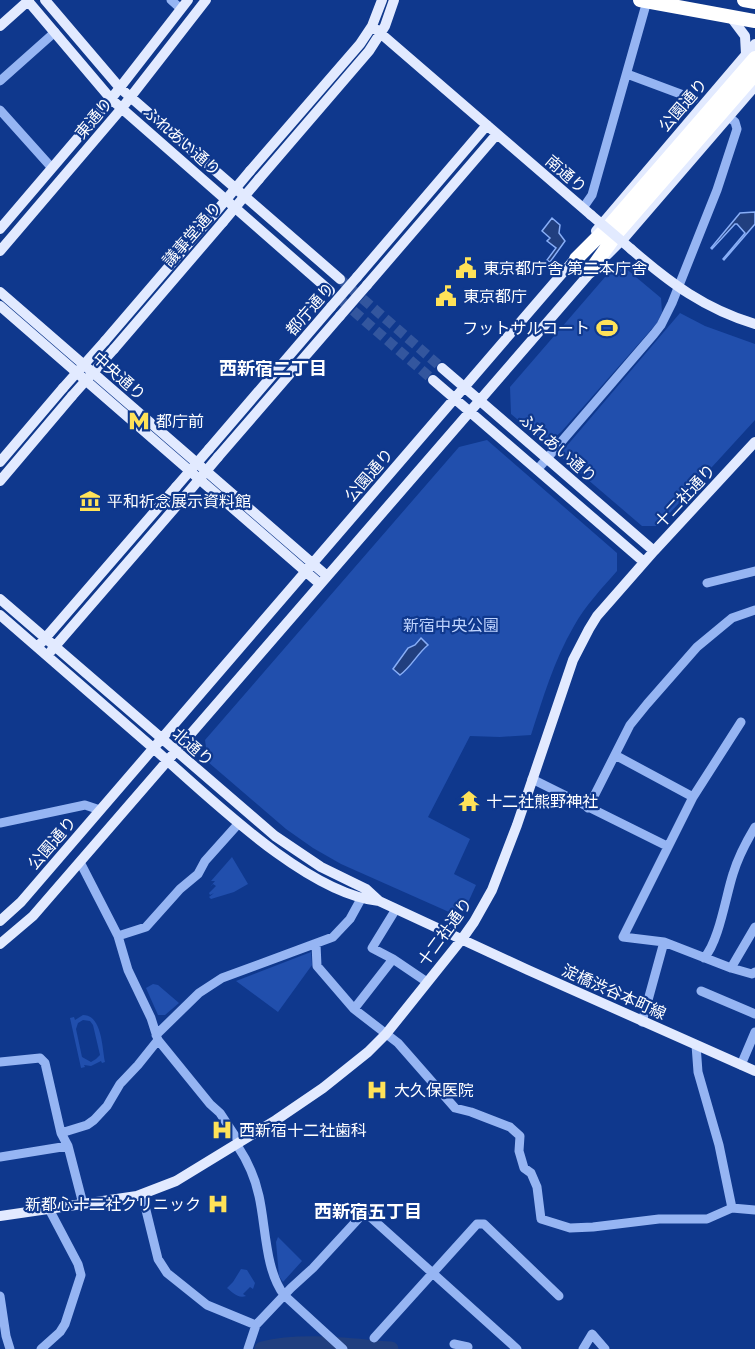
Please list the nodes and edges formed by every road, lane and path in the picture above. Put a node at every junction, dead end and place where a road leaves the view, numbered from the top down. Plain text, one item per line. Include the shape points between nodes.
1 (28, 0) edge
2 (45, 0) edge
3 (171, 0) edge
4 (188, 0) edge
5 (206, 0) edge
6 (382, 0) edge
7 (394, 0) edge
8 (744, 0) edge
9 (644, 1) edge
10 (755, 2) edge
11 (181, 9) junction
12 (730, 16) junction
13 (755, 21) edge
14 (0, 26) edge
15 (372, 26) junction
16 (55, 32) junction
17 (381, 33) junction
18 (755, 44) edge
19 (750, 56) edge
20 (627, 74) junction
21 (755, 74) edge
22 (0, 81) edge
23 (755, 86) edge
24 (120, 88) junction
25 (130, 97) junction
26 (111, 99) junction
27 (694, 99) dead end
28 (122, 108) junction
29 (0, 110) edge
30 (729, 117) junction
31 (488, 125) junction
32 (497, 134) junction
33 (52, 168) junction
34 (587, 212) junction
35 (614, 228) junction
36 (0, 229) edge
37 (0, 251) edge
38 (576, 259) junction
39 (590, 271) junction
40 (340, 279) tunnel mouth
41 (678, 288) junction
42 (330, 291) dead end
43 (0, 292) edge
44 (0, 306) edge
45 (755, 324) edge
46 (442, 368) tunnel mouth
47 (433, 380) tunnel mouth
48 (465, 387) junction
49 (455, 399) junction
50 (479, 400) junction
51 (469, 411) junction
52 (755, 442) edge
53 (547, 458) junction
54 (0, 462) edge
55 (537, 470) junction
56 (0, 481) edge
57 (654, 551) junction
58 (644, 562) junction
59 (309, 568) junction
60 (755, 571) edge
61 (323, 580) junction
62 (707, 583) dead end
63 (0, 599) edge
64 (755, 610) edge
65 (0, 615) edge
66 (45, 639) junction
67 (54, 646) junction
68 (37, 648) junction
69 (46, 656) junction
70 (741, 723) dead end
71 (161, 739) junction
72 (153, 748) junction
73 (175, 751) junction
74 (615, 754) junction
75 (167, 760) junction
76 (532, 779) junction
77 (693, 797) junction
78 (588, 808) junction
79 (100, 810) junction
80 (0, 823) edge
81 (240, 823) junction
82 (755, 827) edge
83 (667, 846) junction
84 (80, 862) junction
85 (361, 899) junction
86 (379, 901) junction
87 (396, 909) junction
88 (0, 921) edge
89 (755, 927) edge
90 (118, 936) junction
91 (462, 939) junction
92 (664, 942) junction
93 (0, 944) edge
94 (316, 944) junction
95 (704, 958) junction
96 (393, 959) junction
97 (731, 968) junction
98 (755, 972) edge
99 (427, 982) junction
100 (701, 991) dead end
101 (354, 1010) junction
102 (755, 1014) edge
103 (642, 1022) junction
104 (755, 1032) edge
105 (386, 1034) junction
106 (157, 1037) junction
107 (696, 1045) junction
108 (0, 1062) edge
109 (741, 1065) junction
110 (755, 1071) edge
111 (61, 1133) junction
112 (238, 1144) junction
113 (68, 1146) junction
114 (0, 1157) edge
115 (142, 1194) junction
116 (83, 1204) junction
117 (732, 1208) junction
118 (49, 1209) junction
119 (755, 1210) edge
120 (0, 1216) edge
121 (432, 1273) junction
122 (284, 1295) junction
123 (0, 1296) edge
124 (559, 1296) dead end
125 (256, 1325) junction
126 (374, 1338) dead end
127 (454, 1344) dead end
128 (249, 1346) edge
129 (468, 1347) dead end
130 (10, 1349) edge
131 (40, 1349) edge
132 (343, 1349) edge
133 (517, 1349) edge
134 (583, 1349) edge
135 (605, 1349) edge

1 - 14 main road
1 - 16 main road, ふれあい通り
2 - 24 main road, ふれあい通り
3 - 11 street
4 - 11 main road, 東通り
5 - 25 main road, 東通り
6 - 15 main road, 議事堂通り
7 - 17 main road, 議事堂通り
8 - 10 highway
9 - 12 highway
9 - 20 street
11 - 24 main road, 東通り
12 - 13 highway
12 - 19 main road via 746,36
15 - 17 main road, 南通り
15 - 54 main road, 議事堂通り, bridge
16 - 22 street
16 - 26 main road, ふれあい通り
17 - 31 main road, 南通り
17 - 56 main road, 議事堂通り, bridge
18 - 19 main road, 公園通り
19 - 35 highway
19 - 38 main road, 公園通り via 604,220
20 - 27 street
20 - 34 street
21 - 35 highway
23 - 30 main road, 公園通り
24 - 25 main road, ふれあい通り
24 - 26 main road, 東通り
25 - 28 main road, 東通り
25 - 40 main road, ふれあい通り
26 - 28 main road, ふれあい通り
26 - 33 main road, 東通り
28 - 37 main road, 東通り
28 - 42 main road, ふれあい通り
29 - 33 street
30 - 39 main road, 公園通り via 625,237
30 - 41 street via 737,129
31 - 32 main road, 南通り
31 - 66 main road, 都庁通り, bridge
32 - 34 main road, 南通り
32 - 67 main road, 都庁通り, bridge
33 - 36 main road, 東通り
34 - 41 main road, 南通り, bridge
35 - 38 highway
35 - 39 highway
38 - 48 main road, 公園通り
39 - 50 main road, 公園通り
41 - 45 main road, 南通り
41 - 53 street via 654,334
43 - 59 main road, 中央通り
44 - 59 main road, 中央通り
46 - 48 main road, ふれあい通り
47 - 49 main road, ふれあい通り
48 - 49 main road, 公園通り
48 - 50 main road, ふれあい通り
49 - 51 main road, ふれあい通り
49 - 59 main road, 公園通り
50 - 51 main road, 公園通り
50 - 53 main road, ふれあい通り
51 - 55 main road, ふれあい通り
51 - 61 main road, 公園通り
52 - 57 main road, 十二社通り
53 - 55 street
53 - 57 main road, ふれあい通り
55 - 58 main road, ふれあい通り
57 - 58 main road, 十二社通り
58 - 76 main road, 十二社通り via 597,616 580,644
59 - 61 main road, 中央通り
59 - 71 main road, 公園通り
60 - 62 street
61 - 73 main road, 公園通り
63 - 66 main road, 北通り
64 - 74 street via 732,618 697,647 630,725
65 - 68 main road, 北通り
66 - 67 main road, 北通り
66 - 68 main road, 都庁通り
67 - 69 main road, 都庁通り
67 - 71 main road, 北通り
68 - 69 main road, 北通り
69 - 72 main road, 北通り
70 - 77 street
71 - 72 main road, 公園通り
71 - 73 main road, 北通り
72 - 75 main road, 北通り
72 - 79 main road, 公園通り
73 - 75 main road, 公園通り
73 - 86 main road, 北通り via 290,847
74 - 77 street
74 - 78 street
75 - 81 main road, 北通り
75 - 84 main road, 公園通り
76 - 78 street
76 - 91 main road, 十二社通り via 492,890
77 - 83 street
78 - 83 street
79 - 80 street via 85,805
79 - 88 main road, 公園通り
81 - 85 main road, 北通り via 290,862
81 - 90 street via 198,874 146,927
82 - 95 street via 733,873 715,937
83 - 92 street via 623,936
84 - 90 street
84 - 93 main road, 公園通り via 33,916
85 - 86 main road, 北通り
85 - 94 street via 339,933
86 - 87 main road, 北通り
87 - 91 main road, 北通り
87 - 96 street via 372,948
89 - 97 street
90 - 106 street
91 - 99 main road, 十二社通り
91 - 103 main road, 淀橋渋谷本町線
92 - 95 street
92 - 103 street
94 - 101 street via 317,966
94 - 106 street via 222,978 199,993
95 - 97 street
96 - 99 street
96 - 101 street
97 - 98 street
99 - 105 main road, 十二社通り
100 - 102 street
101 - 105 street
103 - 107 main road, 淀橋渋谷本町線
104 - 109 street
105 - 112 main road, 十二社通り via 323,1088
105 - 117 street via 455,1108 510,1127 520,1136 519,1151 524,1168 537,1187 541,1218 570,1228 592,1227 706,1219
106 - 111 street via 94,1120
106 - 112 street via 220,1113
107 - 109 main road, 淀橋渋谷本町線
107 - 117 street via 698,1072
108 - 111 street via 39,1058 45,1063
109 - 110 main road, 淀橋渋谷本町線
111 - 113 street
112 - 115 main road, 十二社通り via 186,1176
112 - 122 street via 253,1174 274,1280
113 - 114 street
113 - 116 street
115 - 116 main road, 十二社通り
115 - 125 street via 158,1258 167,1273 207,1305
116 - 118 main road, 十二社通り
117 - 119 street
118 - 120 main road, 十二社通り
118 - 131 street via 81,1275 65,1324
121 - 122 street via 368,1215 360,1217
121 - 124 street via 477,1224 484,1224
121 - 126 street
121 - 133 street
122 - 125 street
122 - 132 street
123 - 130 street
125 - 128 street
127 - 129 street
134 - 135 street via 592,1334

